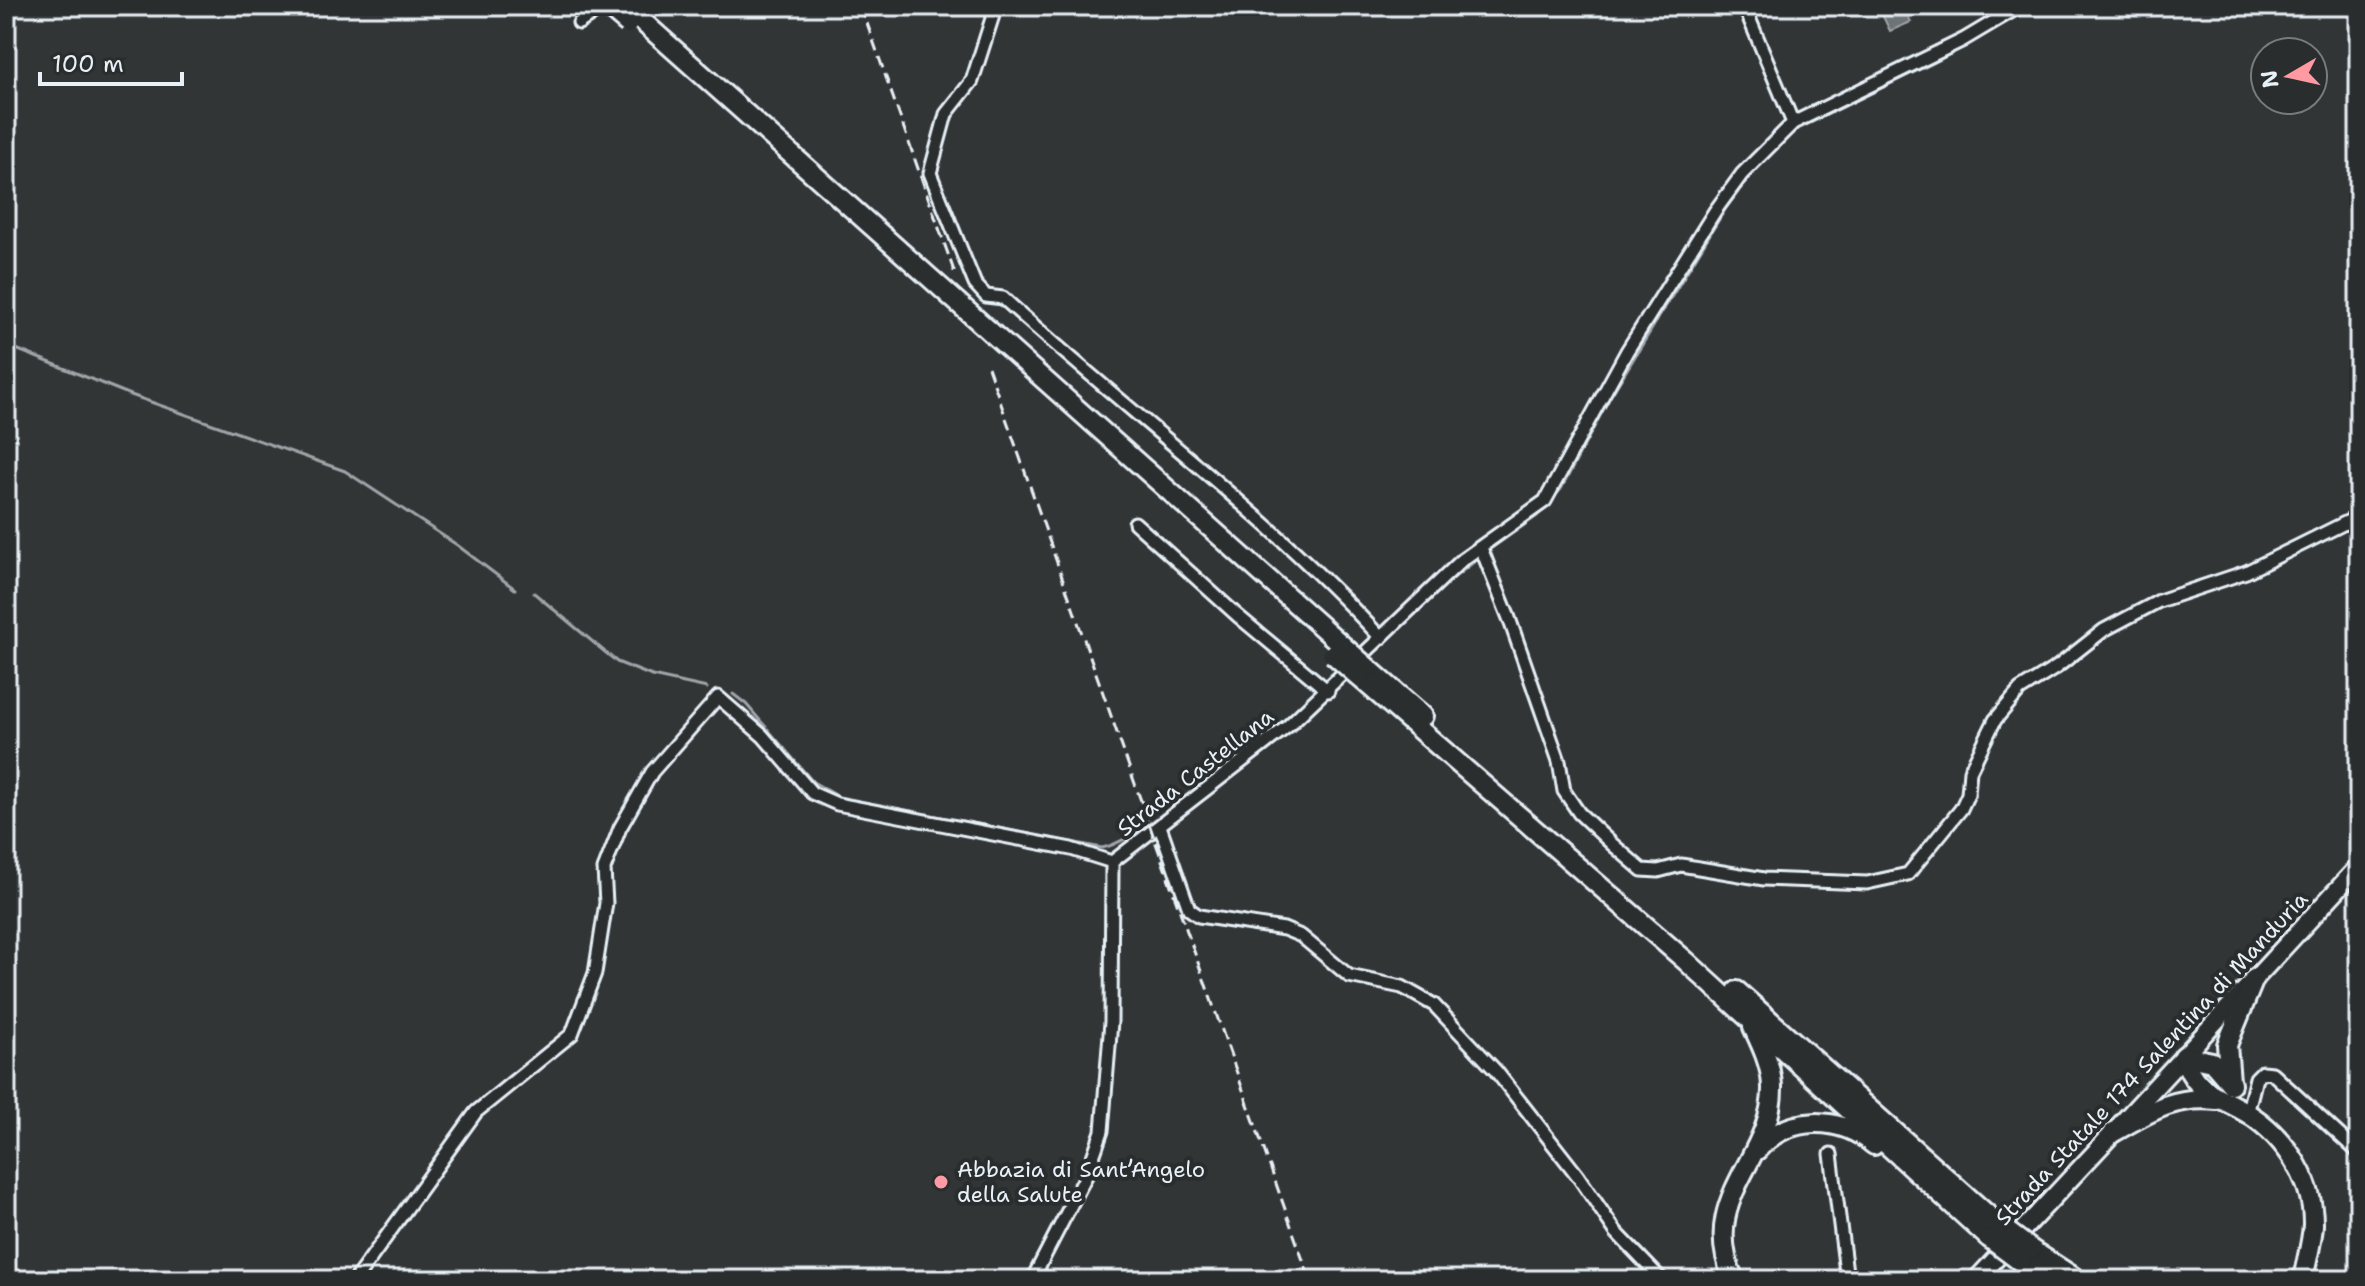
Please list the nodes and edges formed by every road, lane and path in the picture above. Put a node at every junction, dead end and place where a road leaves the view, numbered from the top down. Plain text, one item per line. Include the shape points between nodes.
1 (607, 6) edge
2 (618, 6) edge
3 (996, 6) edge
4 (1744, 6) edge
5 (2020, 6) edge
6 (632, 17) edge
7 (579, 23) dead end
8 (1793, 123) junction
9 (2359, 516) edge
10 (1135, 523) dead end
11 (1484, 554) junction
12 (1381, 638) junction
13 (1364, 672) junction
14 (1328, 691) junction
15 (1160, 826) junction
16 (1112, 862) junction
17 (2359, 866) edge
18 (2254, 979) junction
19 (1748, 1018) junction
20 (2184, 1056) junction
21 (2231, 1084) junction
22 (2220, 1101) junction
23 (2244, 1112) junction
24 (2114, 1132) junction
25 (2359, 1153) edge
26 (1831, 1154) dead end
27 (1745, 1164) junction
28 (1928, 1182) junction
29 (1994, 1232) junction
30 (2026, 1256) junction
31 (2307, 1257) junction
32 (355, 1280) edge
33 (1032, 1280) edge
34 (1662, 1280) edge
35 (1734, 1280) edge
36 (1847, 1280) edge
37 (1976, 1280) edge
38 (2051, 1280) edge
39 (2078, 1280) edge
40 (2295, 1280) edge
41 (2303, 1280) edge

1 - 6 highway, bridge
2 - 7 street
3 - 12 street via 972,81 946,114 930,173 975,284 986,296 1003,298 1189,458
4 - 8 street
5 - 8 street, Strada Castellana
6 - 13 highway, bridge
8 - 11 street, Strada Castellana via 1742,174 1715,211 1627,351 1545,501
9 - 11 street via 2246,572 2159,601 2104,630 2020,690 1995,720 1970,771 1961,809 1908,874 1867,883 1764,879 1681,865 1642,870 1579,813 1564,791 1559,761
10 - 14 street
11 - 12 street, Strada Castellana via 1462,560
12 - 14 street, Strada Castellana
13 - 19 highway
13 - 29 highway
14 - 15 street, Strada Castellana
15 - 16 street, Strada Castellana
15 - 34 street via 1189,909 1199,916 1284,929 1301,936 1349,976 1402,987 1441,1011 1496,1071 1616,1232
16 - 32 street via 1071,849 837,804 812,793 763,736 718,697 652,772 620,828 604,869 606,903 595,973 572,1034 476,1112
16 - 33 street, Strada Castellana via 1111,1022 1102,1131 1087,1174
17 - 18 main road, Strada Statale 174 Salentina di Manduria
18 - 20 main road, Strada Statale 174 Salentina di Manduria
18 - 21 highway via 2227,1045
19 - 27 highway via 1768,1061 1772,1087 1764,1130
19 - 28 highway
20 - 21 highway via 2212,1062
20 - 22 highway via 2192,1079
20 - 24 main road, Strada Statale 174 Salentina di Manduria
21 - 23 highway
22 - 23 highway
22 - 24 highway via 2196,1098 2162,1105
23 - 25 street via 2256,1078 2272,1073
23 - 31 highway via 2299,1167 2313,1209
24 - 37 main road, Strada Statale 174 Salentina di Manduria
26 - 36 street
27 - 28 highway via 1767,1139 1789,1127 1837,1124 1863,1135
27 - 35 highway via 1725,1210 1724,1236
28 - 29 highway
29 - 30 highway, bridge
30 - 38 highway
30 - 39 highway
31 - 40 highway
31 - 41 highway

